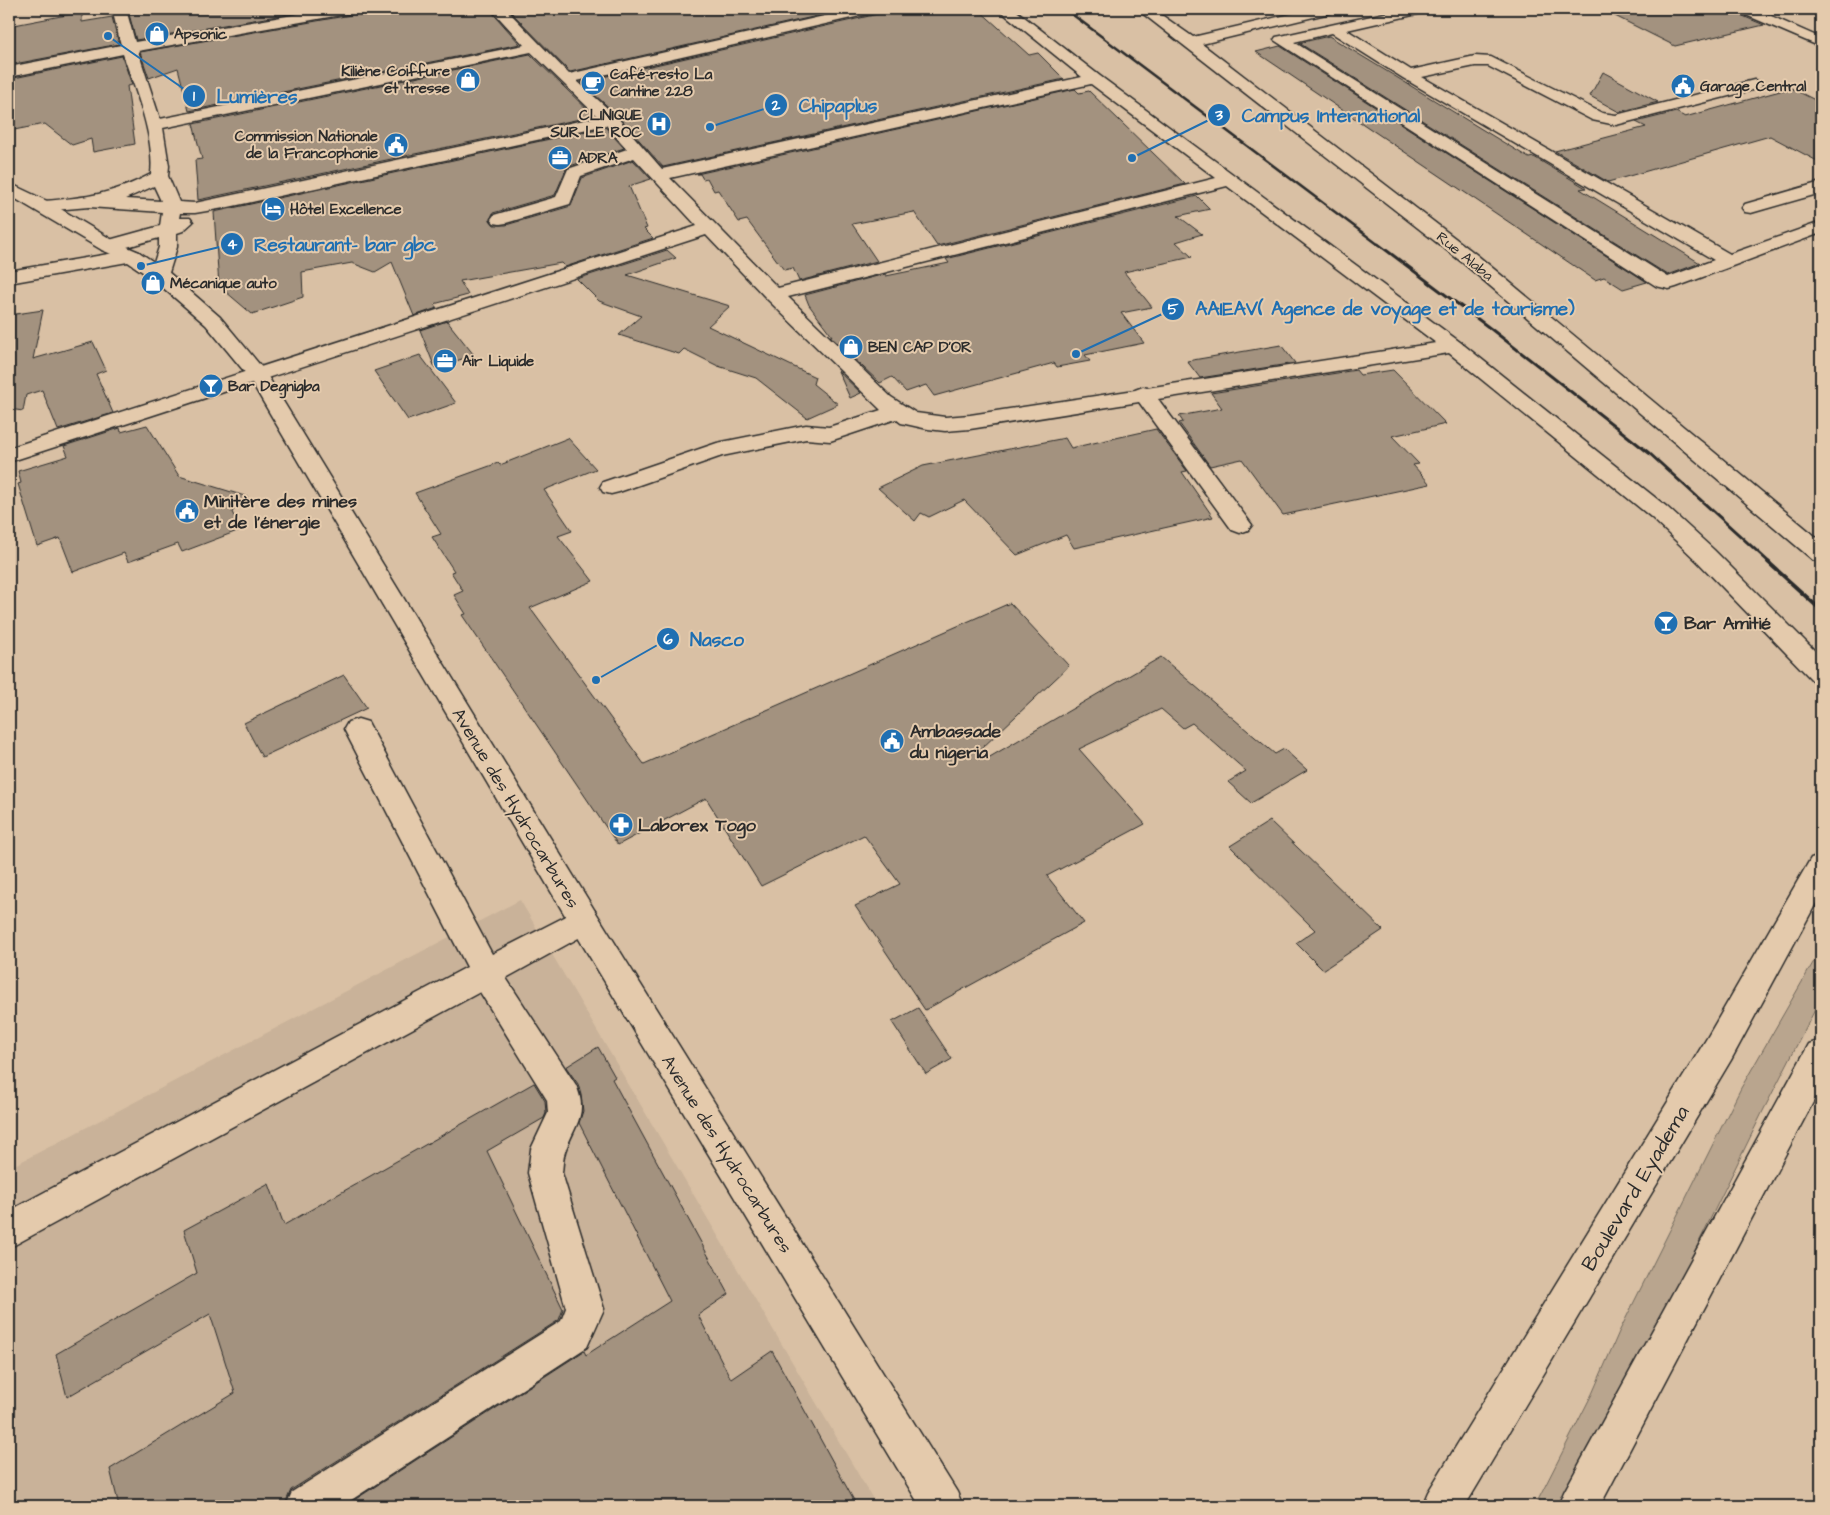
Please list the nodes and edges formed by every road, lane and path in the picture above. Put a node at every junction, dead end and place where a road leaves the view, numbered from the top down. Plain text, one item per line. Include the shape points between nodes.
1 (118, 9) edge
2 (351, 9) edge
3 (498, 9) edge
4 (873, 9) edge
5 (1005, 9) edge
6 (1144, 9) edge
7 (1329, 9) edge
8 (1421, 9) edge
9 (1744, 9) edge
10 (1334, 28) junction
11 (1190, 42) junction
12 (1821, 43) edge
13 (129, 48) junction
14 (534, 48) junction
15 (9, 72) edge
16 (1408, 75) junction
17 (566, 79) junction
18 (1094, 79) junction
19 (1754, 85) dead end
20 (610, 119) junction
21 (154, 125) junction
22 (638, 151) junction
23 (658, 175) junction
24 (159, 176) junction
25 (1230, 180) junction
26 (1821, 187) edge
27 (9, 188) edge
28 (93, 203) junction
29 (224, 203) junction
30 (44, 206) junction
31 (172, 207) junction
32 (1751, 208) dead end
33 (500, 219) dead end
34 (1821, 227) edge
35 (710, 228) junction
36 (168, 230) junction
37 (120, 251) junction
38 (1729, 261) junction
39 (160, 275) junction
40 (9, 278) edge
41 (774, 295) junction
42 (1453, 346) junction
43 (257, 374) junction
44 (1142, 393) junction
45 (897, 412) junction
46 (9, 455) edge
47 (611, 487) dead end
48 (1240, 526) dead end
49 (1821, 554) edge
50 (1821, 672) edge
51 (358, 729) dead end
52 (1821, 867) edge
53 (584, 920) junction
54 (486, 973) junction
55 (1821, 1055) edge
56 (9, 1230) edge
57 (306, 1506) edge
58 (943, 1506) edge
59 (1442, 1506) edge
60 (1578, 1506) edge

1 - 13 main road
2 - 13 main road
3 - 14 main road
4 - 17 main road
5 - 18 main road
6 - 11 main road, Rue Alaba
7 - 11 main road
8 - 10 main road
9 - 12 main road
10 - 16 main road
10 - 38 main road via 1281,40 1659,280 1669,283
11 - 49 main road, Rue Alaba via 1470,258
13 - 15 main road
13 - 21 main road
14 - 17 main road
14 - 21 main road
16 - 19 main road via 1475,61 1491,62 1607,120
16 - 38 main road
17 - 20 main road
18 - 23 main road
18 - 25 main road
20 - 22 main road
20 - 29 main road
21 - 24 main road
22 - 23 main road
22 - 33 main road via 574,173 564,200
23 - 35 main road
24 - 28 main road via 123,195
24 - 31 main road
25 - 41 main road
25 - 42 main road
26 - 32 main road
27 - 30 main road, Avenue des Hydrocarbures
28 - 30 main road
28 - 31 main road
29 - 31 main road via 195,208
29 - 36 main road
30 - 37 main road, Avenue des Hydrocarbures
31 - 36 main road
34 - 38 main road
35 - 41 main road
35 - 43 main road
36 - 37 main road
36 - 39 main road via 168,247
37 - 39 main road, Avenue des Hydrocarbures
37 - 40 main road
39 - 43 main road, Avenue des Hydrocarbures via 213,321
41 - 45 main road
42 - 44 main road
42 - 50 main road via 1659,512
43 - 46 main road
43 - 53 main road, Avenue des Hydrocarbures
44 - 45 main road via 954,423 928,422
44 - 48 main road
45 - 47 main road via 830,434 806,432 717,450
51 - 54 main road
52 - 59 main road, Boulevard Eyadema via 1719,1049
53 - 54 main road
53 - 58 main road, Avenue des Hydrocarbures
54 - 56 main road
54 - 57 main road via 564,1096 565,1115 548,1149 545,1173 585,1309 574,1334
55 - 60 main road

